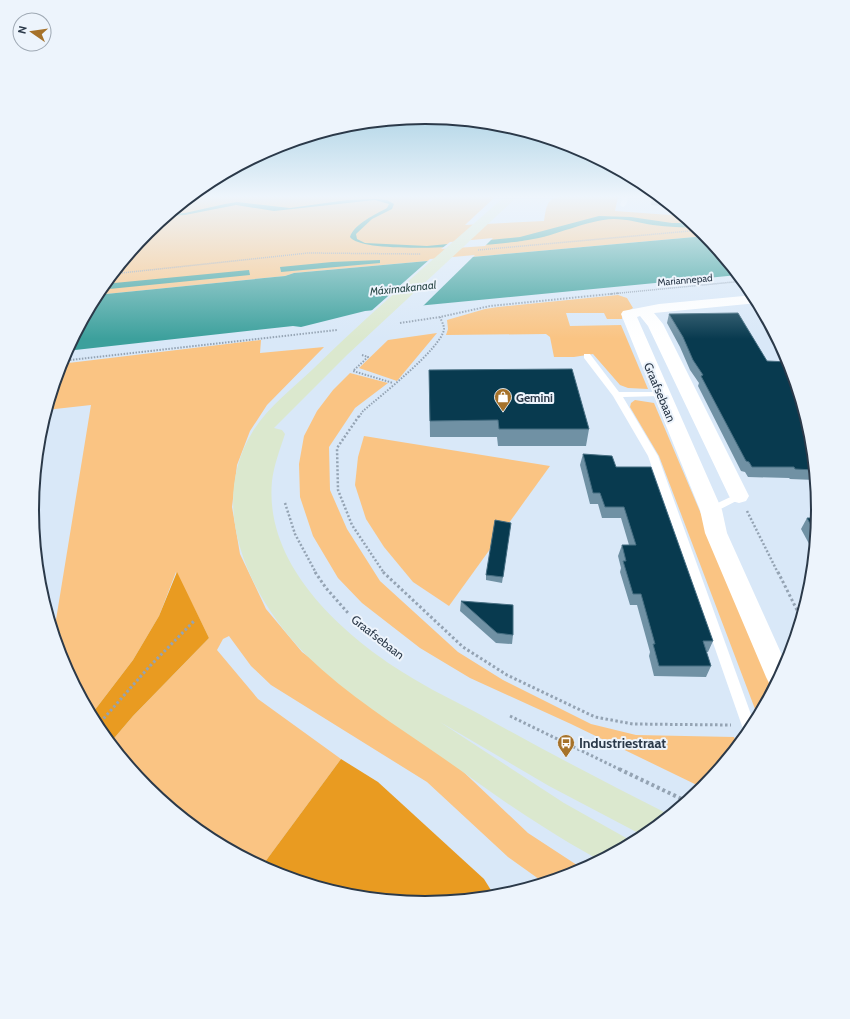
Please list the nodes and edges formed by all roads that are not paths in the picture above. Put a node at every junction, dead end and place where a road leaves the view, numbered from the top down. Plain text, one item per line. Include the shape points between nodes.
1 (459, 245) edge
2 (749, 300) edge
3 (643, 311) junction
4 (588, 356) dead end
5 (661, 394) junction
6 (617, 395) junction
7 (286, 406) junction
8 (739, 496) joint
9 (711, 510) junction
10 (776, 670) edge
11 (749, 720) edge
12 (651, 822) edge
13 (611, 848) edge

1 - 7 main road via 341,351
2 - 3 street
3 - 5 street, Graafsebaan via 628,314
3 - 8 street, Graafsebaan via 655,324
4 - 6 lane
5 - 6 lane
5 - 9 street, Graafsebaan
6 - 11 lane via 653,456
7 - 12 main road via 263,469 263,520 281,567 310,612 386,676 560,776
7 - 13 main road via 261,432 254,448 246,474 244,504 252,552 279,606 313,645 350,676 545,810
8 - 9 lane
9 - 10 street, Graafsebaan via 716,533

